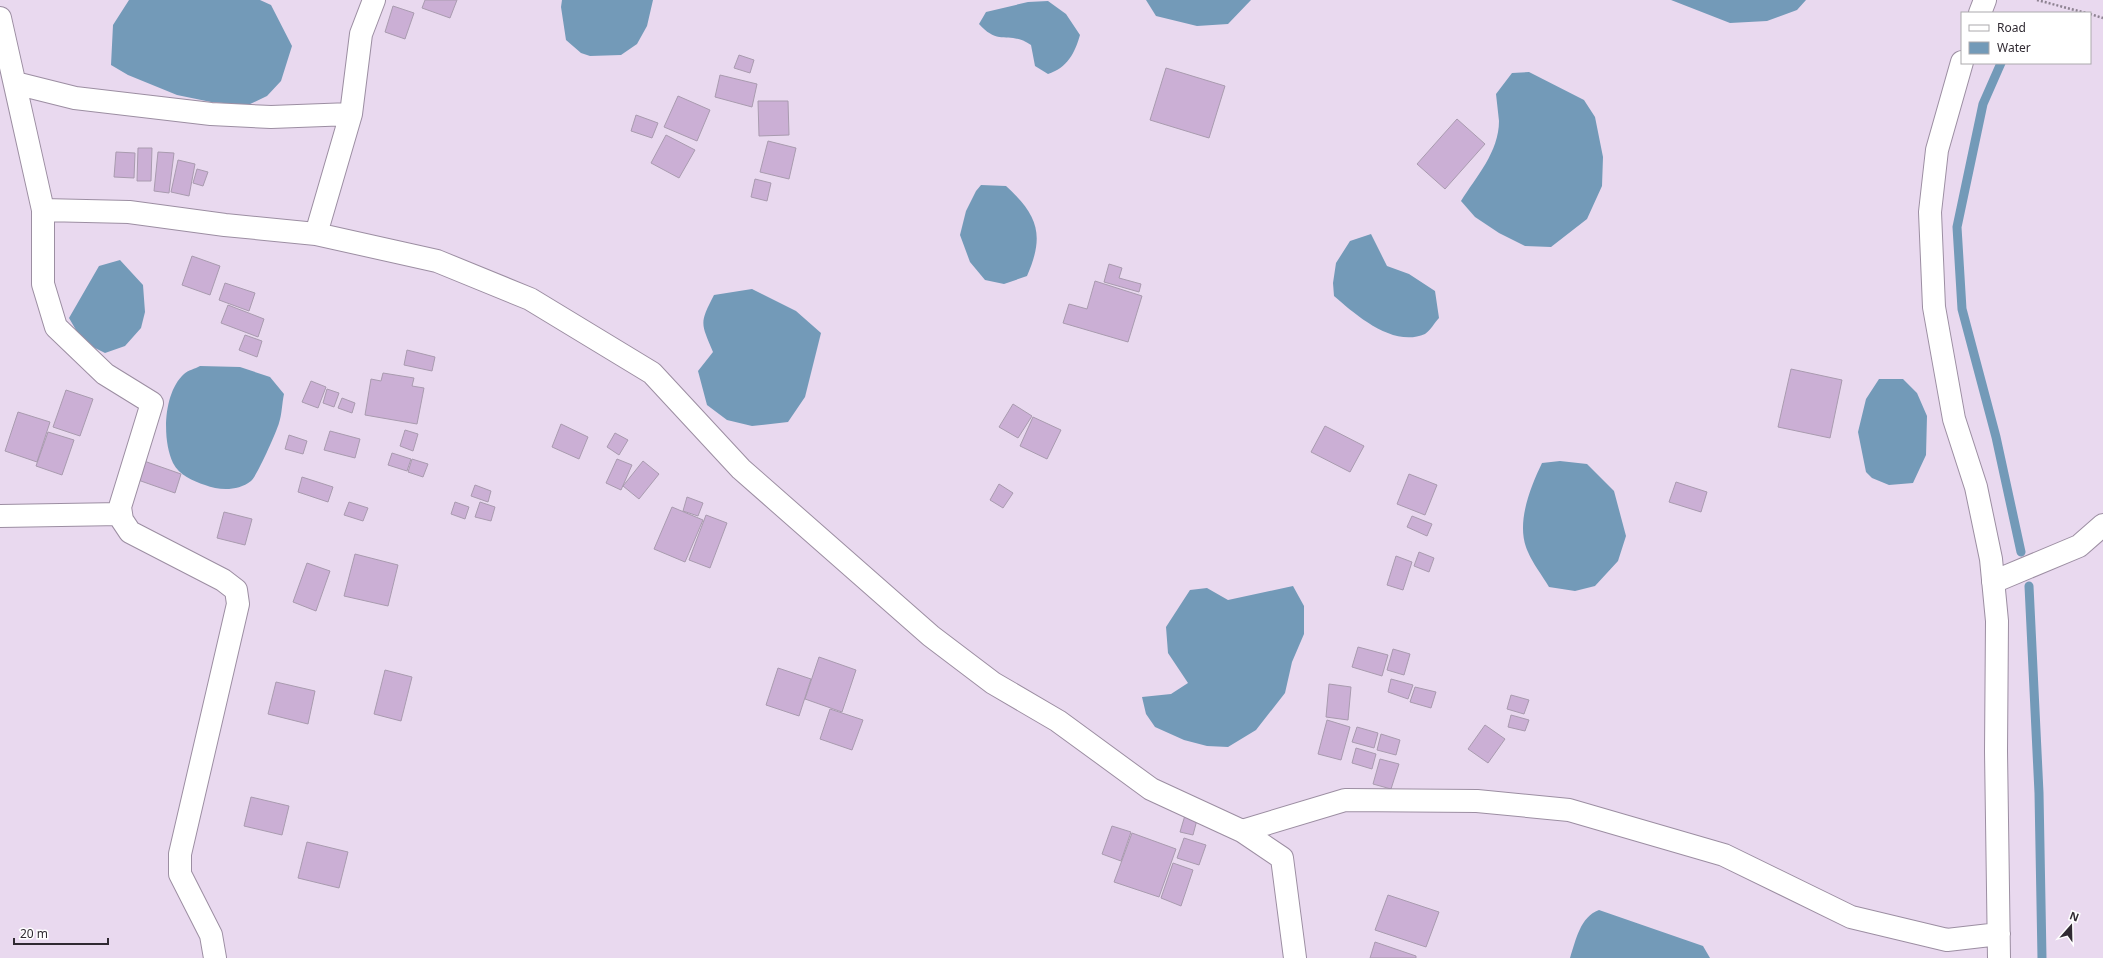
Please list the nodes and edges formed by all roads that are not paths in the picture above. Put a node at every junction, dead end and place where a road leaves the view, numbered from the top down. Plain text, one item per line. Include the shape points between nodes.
1 (374, 0) edge
2 (1985, 0) edge
3 (1980, 12) edge
4 (0, 18) edge
5 (1961, 64) edge
6 (15, 83) junction
7 (351, 114) junction
8 (43, 210) junction
9 (316, 234) junction
10 (121, 514) junction
11 (0, 516) edge
12 (2103, 525) edge
13 (1993, 582) junction
14 (1242, 831) junction
15 (1999, 934) junction
16 (215, 958) edge
17 (1295, 958) edge
18 (1999, 958) edge

1 - 7 street via 361,34
2 - 3 street
4 - 6 street
5 - 13 street via 1937,150 1930,212 1934,307 1954,419 1976,487 1991,558
6 - 7 street via 75,98 210,114 271,117
6 - 8 street
7 - 9 street
8 - 9 street via 129,212
8 - 10 street via 43,284 56,327 105,374 152,403 120,507
9 - 14 street via 437,261 530,299 652,373 740,469 931,636 993,683 1058,721 1151,789
10 - 11 street
10 - 16 street via 130,532 223,580 236,590 238,604 180,854 180,874 210,935
12 - 13 street via 2079,546
13 - 15 street via 1997,622
14 - 15 street via 1345,800 1477,801 1569,810 1724,855 1851,917 1946,940
14 - 17 street via 1282,858
15 - 18 street

